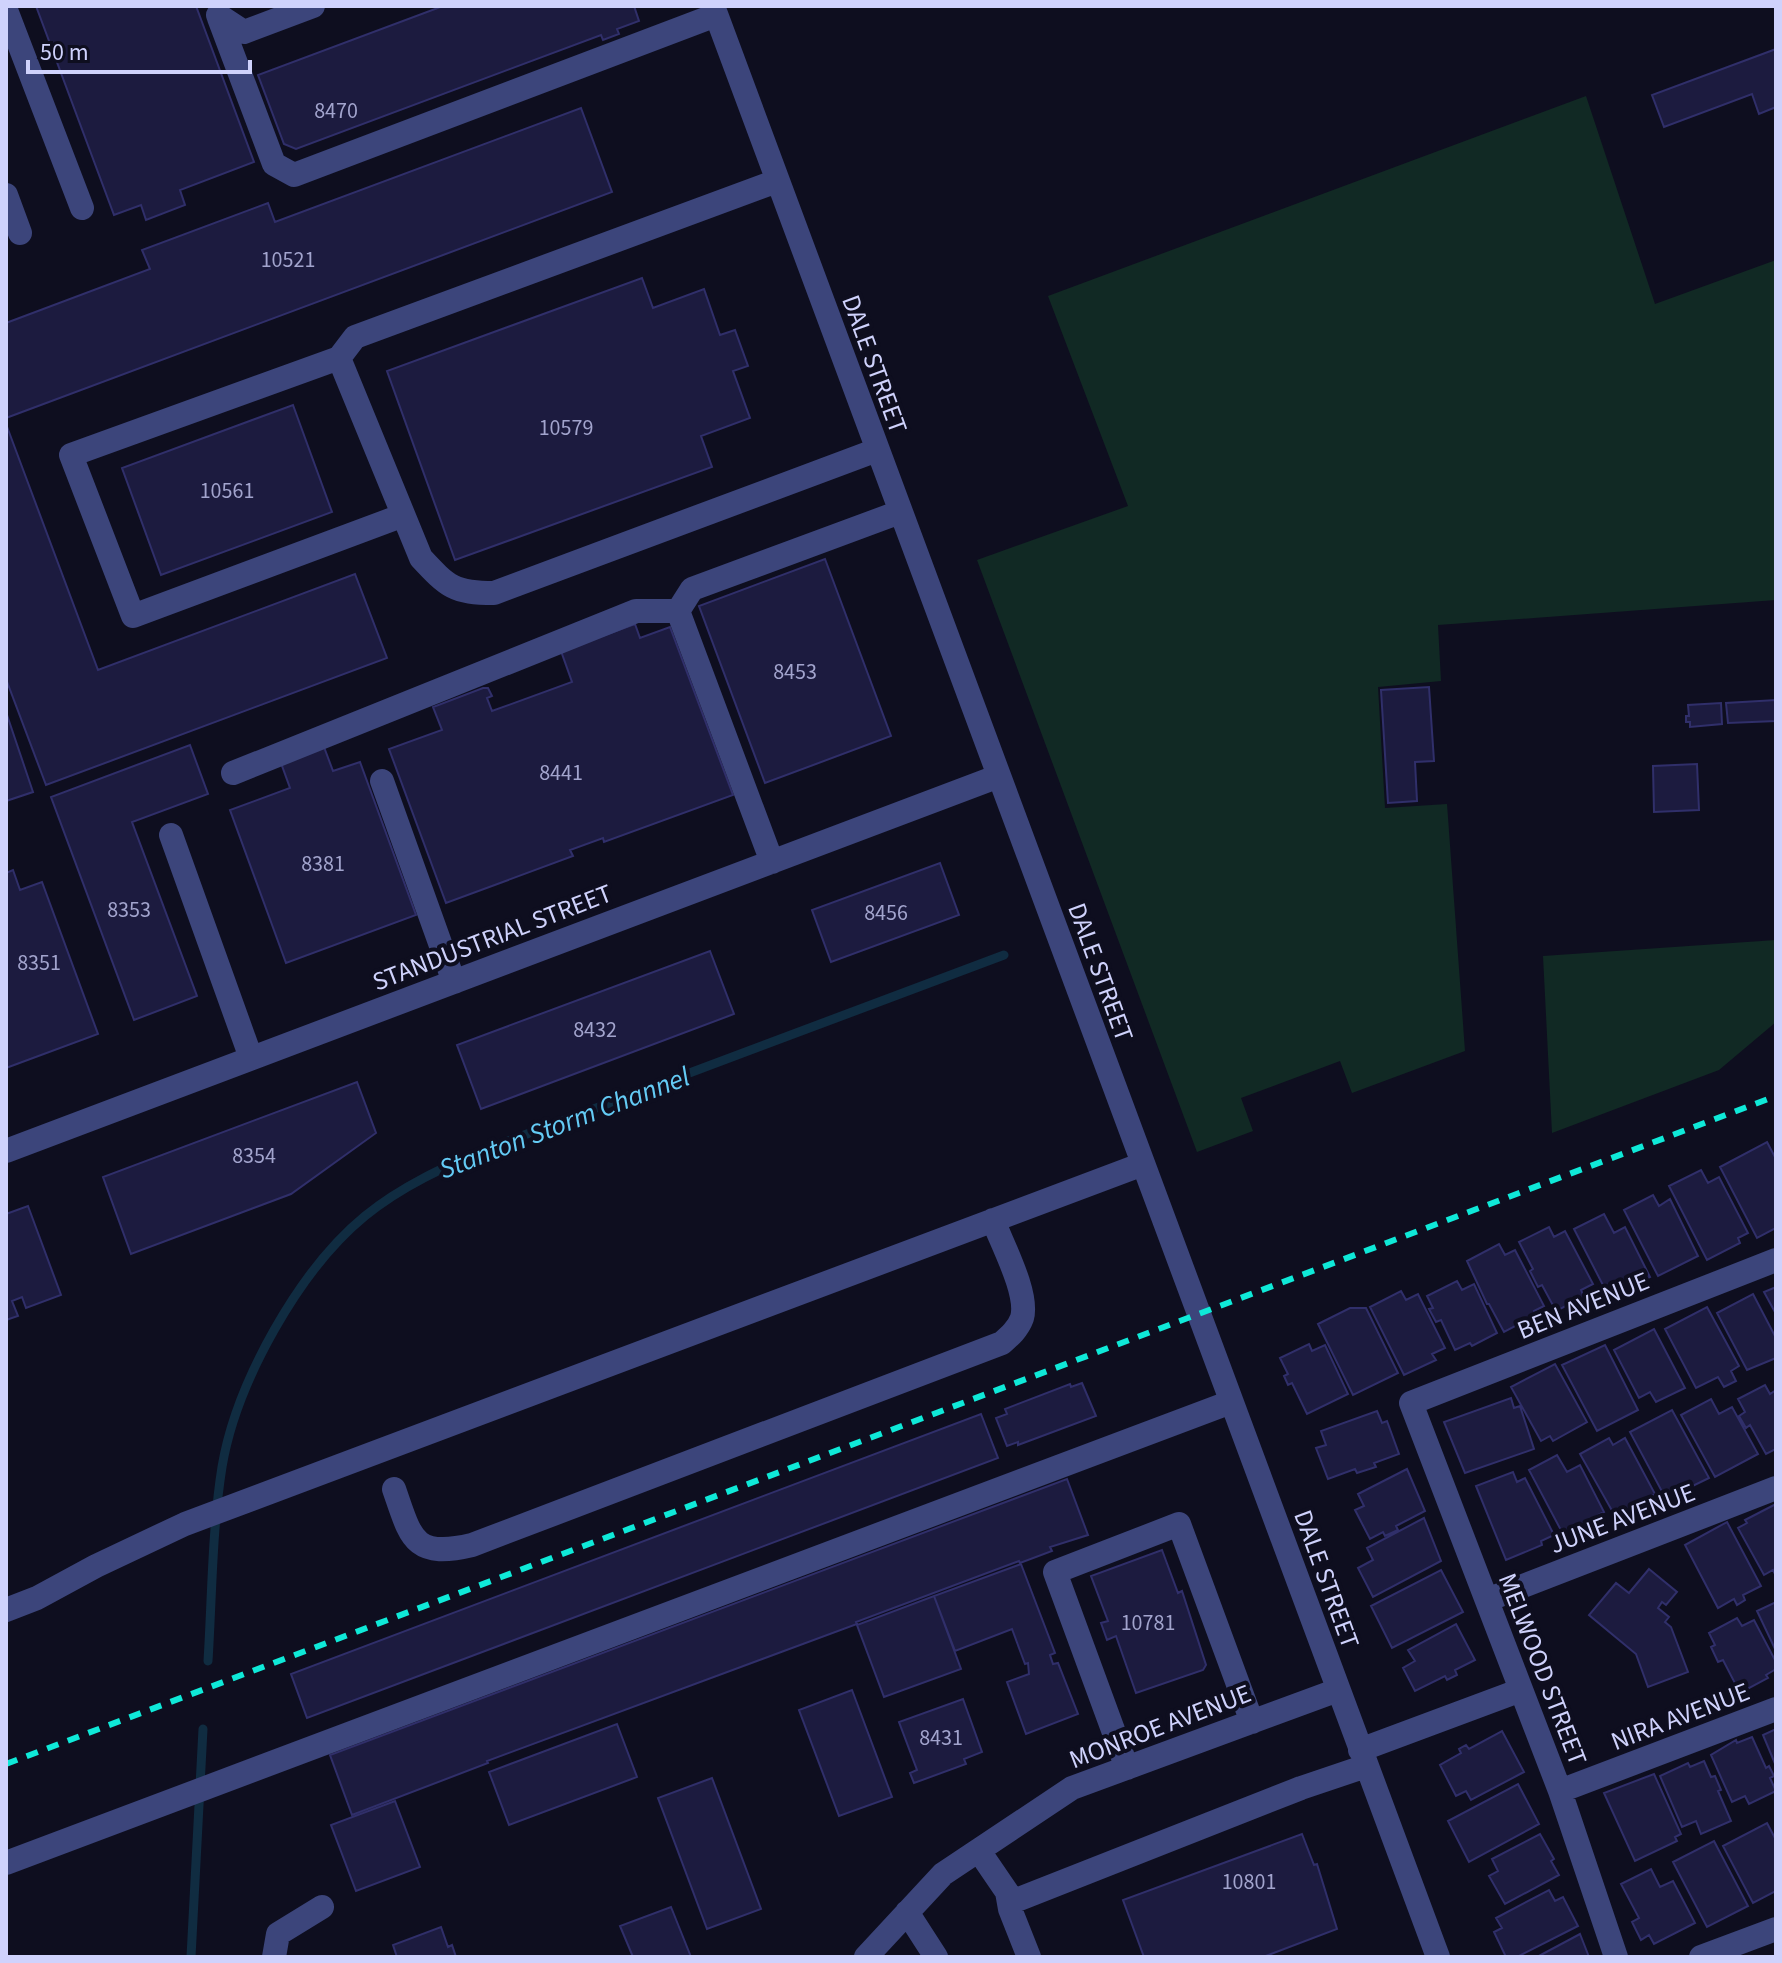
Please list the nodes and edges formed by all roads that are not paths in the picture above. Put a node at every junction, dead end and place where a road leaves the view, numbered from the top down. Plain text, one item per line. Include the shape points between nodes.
1 (313, 6) edge
2 (6, 10) edge
3 (714, 11) edge
4 (217, 12) edge
5 (777, 181) junction
6 (6, 195) edge
7 (82, 208) dead end
8 (20, 233) dead end
9 (339, 358) junction
10 (877, 450) junction
11 (900, 512) junction
12 (401, 516) junction
13 (678, 611) junction
14 (233, 773) dead end
15 (999, 776) junction
16 (382, 781) dead end
17 (171, 835) dead end
18 (772, 862) junction
19 (454, 982) junction
20 (251, 1058) junction
21 (6, 1151) edge
22 (1143, 1164) junction
23 (993, 1220) junction
24 (1776, 1260) edge
25 (1231, 1402) junction
26 (1411, 1403) joint
27 (1776, 1488) edge
28 (394, 1489) dead end
29 (1487, 1600) junction
30 (6, 1610) edge
31 (1338, 1690) junction
32 (1521, 1690) junction
33 (1776, 1709) edge
34 (1252, 1722) junction
35 (1363, 1758) junction
36 (1127, 1768) junction
37 (1560, 1791) junction
38 (979, 1851) junction
39 (6, 1863) edge
40 (1009, 1903) junction
41 (322, 1907) dead end
42 (907, 1912) junction
43 (1776, 1929) edge
44 (274, 1957) edge
45 (866, 1957) edge
46 (936, 1957) edge
47 (1029, 1957) edge
48 (1438, 1957) edge
49 (1616, 1957) edge
50 (1701, 1957) edge

1 - 4 street via 244,32
2 - 7 street
3 - 4 street via 294,175 274,164
3 - 5 street, DALE STREET
5 - 9 street via 355,337
5 - 10 street, DALE STREET
6 - 8 street
9 - 12 street
9 - 12 street via 71,455 127,601 133,616
10 - 11 street, DALE STREET
10 - 12 street via 494,593 465,593 443,581 421,558
11 - 13 street via 692,589
11 - 15 street, DALE STREET
13 - 14 street via 636,611
13 - 18 street
15 - 18 street, STANDUSTRIAL STREET
15 - 22 street, DALE STREET
16 - 19 street
17 - 20 street
18 - 19 street, STANDUSTRIAL STREET
19 - 20 street, STANDUSTRIAL STREET
20 - 21 street, STANDUSTRIAL STREET
22 - 23 street
22 - 25 street, DALE STREET
23 - 28 street via 1022,1294 1018,1327 1002,1343 472,1545 449,1550 425,1547 411,1535
23 - 30 street via 185,1524
24 - 26 street, BEN AVENUE
25 - 31 street, DALE STREET
25 - 39 street
26 - 29 street, MELWOOD STREET
27 - 29 street, JUNE AVENUE
29 - 32 street, MELWOOD STREET
31 - 34 street, MONROE AVENUE
31 - 35 street, DALE STREET
32 - 35 street
32 - 37 street, MELWOOD STREET
33 - 37 street, NIRA AVENUE
34 - 36 street, MONROE AVENUE
34 - 36 street via 1179,1524 1055,1572
35 - 40 street via 1286,1794
35 - 48 street, DALE STREET
36 - 38 street, MONROE AVENUE via 1072,1788
37 - 49 street, MELWOOD STREET
38 - 40 street
38 - 42 street, MONROE AVENUE via 943,1874
40 - 47 street
41 - 44 street via 278,1934
42 - 45 street, MONROE AVENUE
42 - 46 street
43 - 50 street

